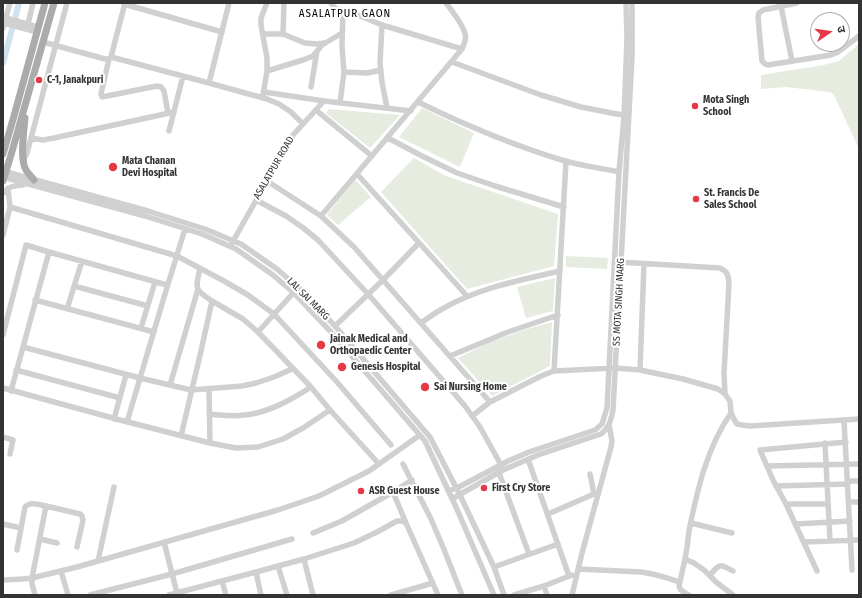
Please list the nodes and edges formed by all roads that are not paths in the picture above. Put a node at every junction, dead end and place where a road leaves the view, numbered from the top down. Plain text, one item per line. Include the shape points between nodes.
1 (10, 3) edge
2 (33, 3) edge
3 (45, 3) edge
4 (54, 3) edge
5 (67, 3) edge
6 (230, 3) edge
7 (268, 3) edge
8 (284, 3) edge
9 (331, 3) edge
10 (446, 3) edge
11 (626, 3) edge
12 (632, 3) edge
13 (797, 3) edge
14 (125, 4) edge
15 (783, 5) edge
16 (343, 11) junction
17 (6, 23) edge
18 (25, 25) junction
19 (382, 25) junction
20 (37, 29) junction
21 (222, 32) junction
22 (342, 33) junction
23 (262, 34) junction
24 (283, 34) junction
25 (859, 36) edge
26 (43, 42) junction
27 (325, 43) junction
28 (55, 45) junction
29 (462, 49) junction
30 (317, 51) junction
31 (110, 58) junction
32 (792, 61) junction
33 (452, 62) junction
34 (380, 70) junction
35 (267, 71) junction
36 (344, 72) junction
37 (183, 76) junction
38 (209, 83) junction
39 (311, 87) dead end
40 (263, 95) junction
41 (324, 101) junction
42 (418, 102) junction
43 (340, 103) junction
44 (26, 104) junction
45 (387, 108) junction
46 (316, 110) junction
47 (411, 111) junction
48 (171, 113) junction
49 (627, 116) junction
50 (303, 124) junction
51 (169, 131) dead end
52 (5, 137) edge
53 (31, 138) junction
54 (388, 138) junction
55 (3, 154) edge
56 (372, 156) junction
57 (23, 161) junction
58 (566, 161) junction
59 (619, 172) junction
60 (357, 174) junction
61 (4, 176) edge
62 (267, 181) junction
63 (32, 183) junction
64 (8, 188) junction
65 (618, 191) junction
66 (3, 193) edge
67 (625, 193) junction
68 (256, 200) junction
69 (10, 207) junction
70 (564, 207) junction
71 (321, 216) junction
72 (185, 228) junction
73 (3, 235) edge
74 (616, 236) junction
75 (623, 237) junction
76 (233, 240) junction
77 (419, 243) junction
78 (230, 247) junction
79 (49, 252) junction
80 (177, 256) junction
81 (82, 261) junction
82 (615, 262) junction
83 (621, 262) junction
84 (644, 264) junction
85 (200, 268) junction
86 (560, 272) junction
87 (383, 280) junction
88 (155, 282) junction
89 (74, 286) junction
90 (167, 286) junction
91 (298, 288) junction
92 (198, 289) junction
93 (294, 293) junction
94 (368, 294) junction
95 (467, 296) junction
96 (36, 300) junction
97 (212, 301) junction
98 (148, 306) junction
99 (67, 309) junction
100 (274, 314) junction
101 (558, 315) junction
102 (421, 323) junction
103 (335, 326) junction
104 (141, 328) junction
105 (154, 332) junction
106 (258, 332) junction
107 (3, 335) edge
108 (23, 347) junction
109 (450, 356) junction
110 (292, 368) junction
111 (612, 368) junction
112 (16, 370) junction
113 (640, 370) junction
114 (554, 371) junction
115 (126, 375) junction
116 (140, 378) junction
117 (170, 385) junction
118 (310, 387) junction
119 (3, 388) edge
120 (209, 389) junction
121 (11, 390) junction
122 (191, 390) junction
123 (725, 394) junction
124 (120, 398) junction
125 (490, 402) junction
126 (330, 410) junction
127 (731, 413) junction
128 (209, 414) junction
129 (472, 416) junction
130 (114, 419) junction
131 (859, 419) edge
132 (844, 420) junction
133 (127, 422) junction
134 (609, 425) junction
135 (420, 435) junction
136 (181, 436) junction
137 (3, 437) edge
138 (846, 442) junction
139 (210, 443) junction
140 (825, 443) junction
141 (391, 445) dead end
142 (10, 454) dead end
143 (528, 459) junction
144 (379, 464) junction
145 (404, 464) dead end
146 (859, 464) edge
147 (501, 465) junction
148 (847, 465) junction
149 (767, 466) junction
150 (825, 466) junction
151 (499, 473) junction
152 (590, 474) dead end
153 (412, 480) junction
154 (859, 481) edge
155 (848, 482) junction
156 (827, 484) junction
157 (776, 486) junction
158 (114, 487) dead end
159 (457, 488) junction
160 (393, 492) junction
161 (448, 492) junction
162 (460, 495) junction
163 (596, 495) junction
164 (452, 499) junction
165 (849, 502) junction
166 (859, 502) edge
167 (786, 504) junction
168 (828, 504) junction
169 (46, 506) junction
170 (548, 514) junction
171 (850, 522) junction
172 (406, 523) junction
173 (691, 523) junction
174 (829, 523) junction
175 (3, 524) edge
176 (796, 524) junction
177 (21, 528) junction
178 (313, 533) dead end
179 (732, 533) dead end
180 (40, 539) junction
181 (292, 539) dead end
182 (851, 540) junction
183 (859, 540) edge
184 (830, 541) junction
185 (164, 542) junction
186 (804, 542) junction
187 (57, 543) dead end
188 (558, 544) junction
189 (77, 547) dead end
190 (17, 550) dead end
191 (529, 554) junction
192 (304, 559) junction
193 (685, 559) junction
194 (98, 560) junction
195 (278, 566) junction
196 (494, 567) junction
197 (61, 570) junction
198 (852, 570) dead end
199 (733, 571) dead end
200 (817, 571) dead end
201 (256, 572) junction
202 (577, 572) junction
203 (172, 574) junction
204 (710, 575) junction
205 (569, 576) junction
206 (32, 578) junction
207 (3, 580) edge
208 (222, 581) junction
209 (679, 582) junction
210 (433, 583) junction
211 (544, 586) junction
212 (177, 593) junction
213 (685, 594) edge
214 (35, 595) edge
215 (68, 595) edge
216 (90, 595) edge
217 (169, 595) edge
218 (226, 595) edge
219 (261, 595) edge
220 (287, 595) edge
221 (313, 595) edge
222 (392, 595) edge
223 (438, 595) edge
224 (462, 595) edge
225 (494, 595) edge
226 (504, 595) edge
227 (514, 595) edge
228 (547, 595) edge
229 (572, 595) edge
230 (733, 595) edge

1 - 17 street
2 - 18 street
3 - 20 main road
4 - 26 main road
5 - 28 street
6 - 21 street
7 - 23 street via 262,18
8 - 24 street
9 - 16 street via 336,9
10 - 29 street via 466,34
11 - 49 street, SS MOTA SINGH MARG
12 - 49 street, SS MOTA SINGH MARG via 632,57
13 - 15 street
14 - 21 street
14 - 31 street
15 - 32 street
15 - 32 street via 759,13 762,61 768,65
16 - 19 street
16 - 22 street
17 - 18 street
18 - 20 street
19 - 29 street
19 - 34 street
20 - 52 main road via 14,116
21 - 38 street
22 - 27 street
22 - 36 street
23 - 24 street
23 - 35 street
24 - 27 street via 305,43
25 - 32 street via 831,55
26 - 28 street
26 - 44 main road
27 - 30 street
28 - 31 street via 105,59
28 - 53 street
29 - 33 street
30 - 35 street via 303,60
30 - 39 street
31 - 37 street
31 - 48 street via 102,97 157,86 164,91
33 - 42 street
33 - 49 street via 568,103
34 - 36 street via 367,73
34 - 45 street
35 - 40 street
36 - 43 street
37 - 38 street
37 - 48 street
38 - 40 street
40 - 41 street
40 - 50 street via 291,112
41 - 43 street
41 - 46 street, ASALATPUR ROAD
42 - 47 street
42 - 58 street via 455,120
43 - 45 street
44 - 57 main road
44 - 61 main road
45 - 47 street
46 - 50 street, ASALATPUR ROAD
46 - 56 street
47 - 54 street
48 - 51 street
48 - 53 street via 43,140
49 - 59 street, SS MOTA SINGH MARG
49 - 67 street, SS MOTA SINGH MARG
50 - 62 street, ASALATPUR ROAD via 282,152
52 - 55 main road
53 - 57 street
54 - 56 street
54 - 70 street via 457,173
56 - 60 street
57 - 63 main road
58 - 59 street
58 - 70 street
59 - 65 street, SS MOTA SINGH MARG
60 - 71 street
60 - 77 street
61 - 63 street, LAL SAI MARG
62 - 68 street, ASALATPUR ROAD
62 - 71 street
63 - 64 street
63 - 72 street, LAL SAI MARG
63 - 76 street, LAL SAI MARG via 198,226
64 - 66 street
64 - 69 street
65 - 67 street
65 - 74 street, SS MOTA SINGH MARG
67 - 75 street, SS MOTA SINGH MARG
68 - 76 street, ASALATPUR ROAD
68 - 94 street via 286,216 318,240
69 - 73 street
69 - 80 street
70 - 86 street
71 - 87 street via 354,247
72 - 78 street, LAL SAI MARG
72 - 80 street
74 - 75 street
74 - 82 street, SS MOTA SINGH MARG
75 - 83 street, SS MOTA SINGH MARG
76 - 78 street, ASALATPUR ROAD
76 - 91 street, LAL SAI MARG via 276,269
77 - 87 street
77 - 95 street
78 - 93 street, LAL SAI MARG via 273,275
79 - 81 street
79 - 96 street
79 - 107 street via 26,245
80 - 85 street
80 - 90 street
81 - 88 street
81 - 89 street
82 - 83 street
82 - 111 street, SS MOTA SINGH MARG
83 - 84 street
83 - 111 street, SS MOTA SINGH MARG
84 - 113 street
84 - 123 street via 720,268 728,274
85 - 92 street
85 - 100 street via 248,295
86 - 95 street via 512,282
86 - 101 street
87 - 94 street
87 - 102 street
88 - 90 street
88 - 98 street
89 - 98 street
89 - 99 street
90 - 105 street
91 - 93 street
91 - 103 street, LAL SAI MARG
92 - 97 street
92 - 117 street
93 - 100 street
93 - 135 street, LAL SAI MARG
94 - 103 street
94 - 129 street
95 - 102 street
96 - 99 street
96 - 108 street
97 - 106 street via 243,319
97 - 122 street
98 - 104 street
99 - 104 street
100 - 106 street
100 - 141 street
101 - 109 street
101 - 114 street
102 - 109 street
103 - 159 street, LAL SAI MARG via 430,437
104 - 105 street
105 - 116 street
106 - 110 street
108 - 112 street
108 - 115 street
109 - 125 street
110 - 118 street
110 - 120 street via 256,383
111 - 113 street
111 - 114 street
111 - 134 street, SS MOTA SINGH MARG via 613,410
111 - 147 street, SS MOTA SINGH MARG via 607,408 602,424 595,430 530,452
112 - 121 street
112 - 124 street
113 - 123 street via 703,384
114 - 125 street
115 - 116 street
115 - 124 street
116 - 117 street
116 - 133 street
117 - 122 street
118 - 126 street
118 - 128 street via 276,407 257,413 244,416
119 - 121 street
120 - 122 street
120 - 128 street
121 - 130 street
122 - 136 street
123 - 127 street via 730,401
124 - 130 street
125 - 129 street
126 - 139 street via 283,439 258,447 236,448
126 - 144 street
127 - 132 street via 738,424 746,426
127 - 173 street via 720,429 707,463
128 - 139 street
129 - 147 street
130 - 133 street
131 - 132 street
132 - 138 street
133 - 136 street
134 - 143 street via 601,434
134 - 163 street, SS MOTA SINGH MARG via 612,442
135 - 144 street
135 - 161 street, LAL SAI MARG
136 - 139 street
137 - 142 street via 13,440
138 - 140 street
138 - 148 street
140 - 149 street via 760,450
140 - 150 street
143 - 151 street
143 - 170 street
144 - 185 street via 320,496
145 - 153 street
146 - 148 street
147 - 159 street, SS MOTA SINGH MARG
148 - 150 street
148 - 155 street
149 - 150 street
149 - 157 street
150 - 156 street
151 - 162 street
151 - 191 street
152 - 163 street
153 - 160 street
153 - 224 street
154 - 155 street
155 - 156 street
155 - 165 street
156 - 157 street
156 - 168 street
157 - 167 street
158 - 194 street
159 - 161 street, SS MOTA SINGH MARG
159 - 162 street, LAL SAI MARG
160 - 172 street
160 - 178 street via 342,521
161 - 164 street, LAL SAI MARG
162 - 164 street
162 - 196 street, LAL SAI MARG
163 - 170 street
163 - 202 street, SS MOTA SINGH MARG
164 - 225 street, LAL SAI MARG
165 - 166 street
165 - 171 street
167 - 168 street
167 - 176 street
168 - 174 street
169 - 177 street via 27,504
169 - 180 street
169 - 189 street via 82,516
170 - 188 street
171 - 174 street
171 - 182 street
172 - 192 street via 397,521 354,543
172 - 210 street
173 - 179 street
173 - 193 street
174 - 176 street
174 - 184 street
175 - 177 street
176 - 186 street
177 - 190 street
180 - 187 street
180 - 206 street
181 - 203 street
182 - 183 street
182 - 184 street
182 - 198 street
184 - 186 street
185 - 194 street
185 - 203 street
186 - 200 street
188 - 191 street
188 - 205 street
191 - 196 street
192 - 195 street
192 - 221 street
193 - 204 street
193 - 209 street
194 - 197 street
195 - 201 street
195 - 220 street
196 - 226 street, LAL SAI MARG
197 - 206 street
197 - 215 street
199 - 204 street via 724,566 717,566
201 - 208 street
201 - 219 street
202 - 205 street
202 - 209 street via 650,573
202 - 229 street, SS MOTA SINGH MARG
203 - 212 street
203 - 216 street
204 - 230 street
205 - 211 street
206 - 207 street
206 - 214 street
208 - 212 street
208 - 218 street
209 - 213 street via 679,588
210 - 222 street
210 - 223 street
211 - 227 street
211 - 228 street
212 - 217 street

